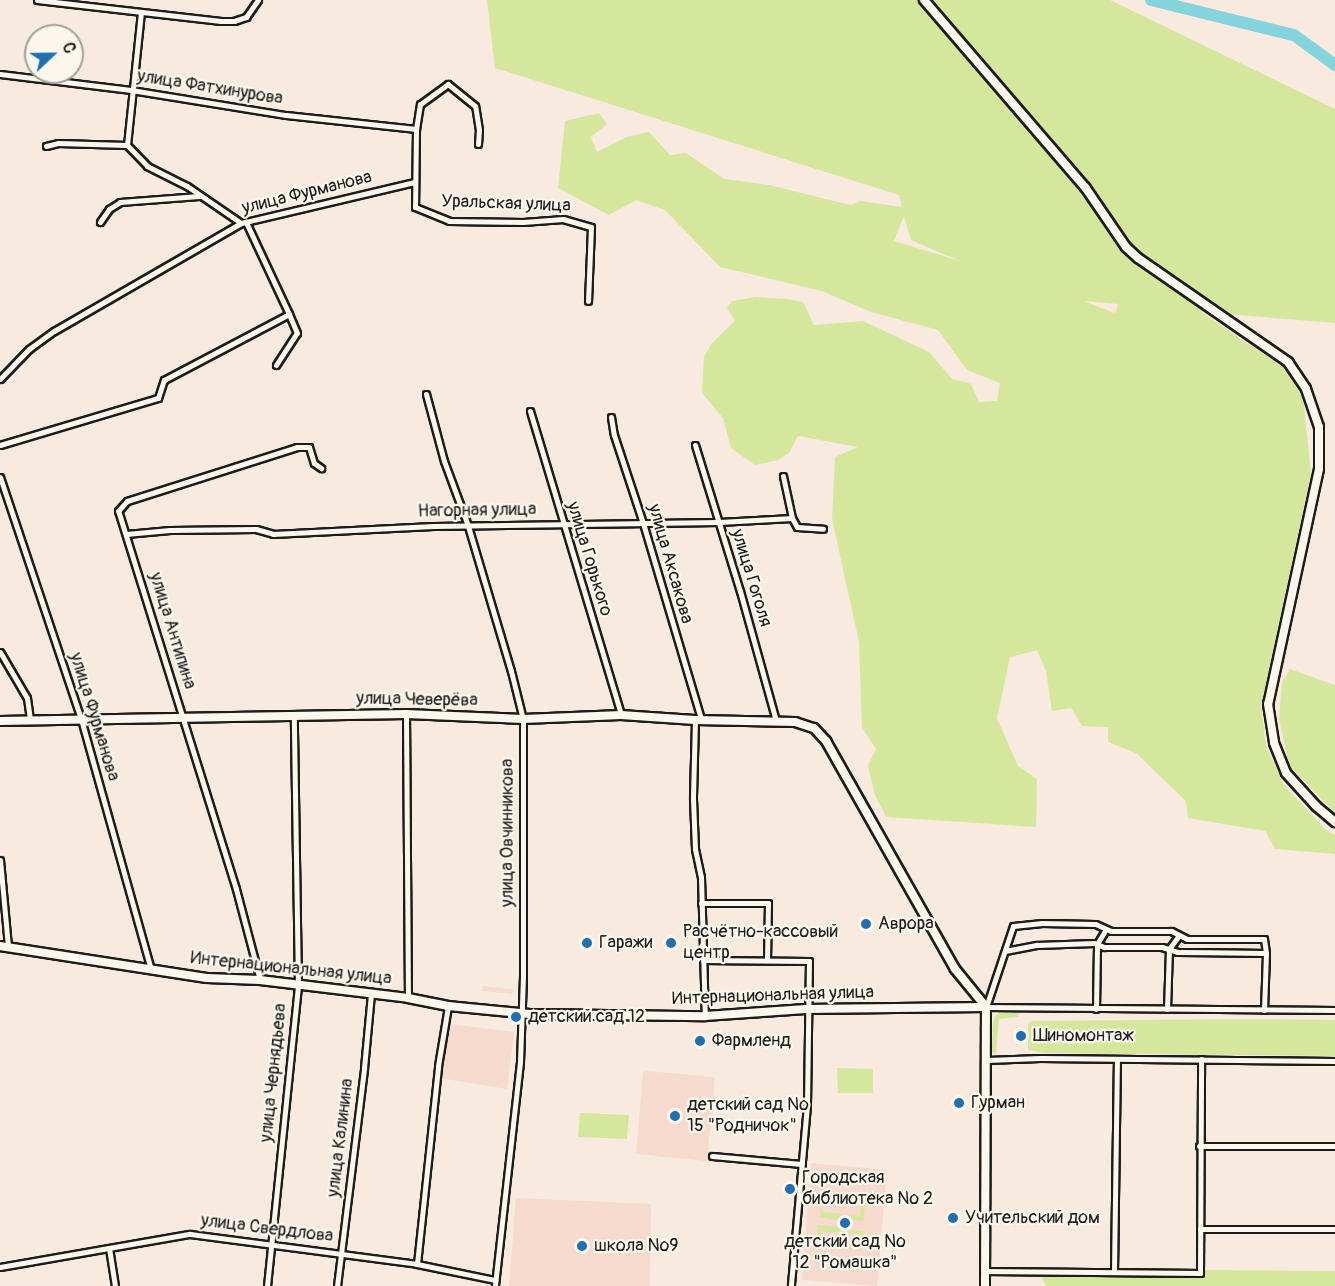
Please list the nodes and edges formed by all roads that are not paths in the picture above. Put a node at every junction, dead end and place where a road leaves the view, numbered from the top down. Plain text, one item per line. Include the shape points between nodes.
1 (37, 0) edge
2 (258, 0) edge
3 (924, 0) edge
4 (141, 12) junction
5 (0, 74) edge
6 (131, 90) junction
7 (416, 129) junction
8 (478, 144) dead end
9 (127, 145) junction
10 (46, 146) dead end
11 (414, 182) junction
12 (198, 196) junction
13 (100, 222) dead end
14 (244, 223) junction
15 (588, 301) dead end
16 (289, 314) junction
17 (276, 365) dead end
18 (0, 379) edge
19 (426, 394) dead end
20 (530, 411) dead end
21 (611, 417) dead end
22 (695, 445) dead end
23 (0, 446) edge
24 (321, 468) dead end
25 (783, 476) dead end
26 (0, 477) edge
27 (792, 518) junction
28 (719, 522) junction
29 (643, 523) junction
30 (566, 525) junction
31 (468, 526) junction
32 (823, 529) dead end
33 (126, 534) junction
34 (0, 652) edge
35 (406, 714) junction
36 (621, 715) junction
37 (294, 718) junction
38 (81, 719) junction
39 (183, 719) junction
40 (523, 719) junction
41 (698, 719) junction
42 (30, 720) junction
43 (0, 721) edge
44 (776, 721) junction
45 (1335, 822) edge
46 (0, 860) edge
47 (701, 903) junction
48 (1106, 929) junction
49 (1179, 935) junction
50 (1097, 944) junction
51 (4, 946) edge
52 (1169, 949) junction
53 (1005, 951) junction
54 (1266, 953) junction
55 (704, 960) junction
56 (767, 960) junction
57 (151, 969) junction
58 (260, 980) junction
59 (298, 985) junction
60 (371, 994) junction
61 (408, 998) junction
62 (448, 1006) junction
63 (986, 1007) junction
64 (806, 1009) junction
65 (1096, 1009) junction
66 (1167, 1009) junction
67 (1264, 1010) junction
68 (1335, 1010) edge
69 (522, 1013) junction
70 (705, 1016) junction
71 (1117, 1059) junction
72 (1201, 1059) junction
73 (987, 1060) junction
74 (1335, 1060) edge
75 (1199, 1146) junction
76 (1335, 1146) edge
77 (712, 1156) dead end
78 (802, 1164) junction
79 (1200, 1229) junction
80 (1335, 1229) edge
81 (272, 1246) junction
82 (109, 1248) junction
83 (341, 1253) junction
84 (417, 1264) junction
85 (0, 1267) edge
86 (986, 1271) junction
87 (1114, 1271) junction
88 (495, 1283) edge
89 (115, 1286) edge
90 (267, 1286) edge
91 (337, 1286) edge
92 (791, 1286) edge
93 (986, 1286) edge

1 - 4 street
2 - 4 street via 246,17 234,21
3 - 45 street via 1085,187 1132,252 1288,362 1306,389 1319,427 1319,469 1269,704 1274,743 1286,773
4 - 6 street
5 - 6 street, улица Фатхинурова
6 - 7 street, улица Фатхинурова via 285,115
6 - 9 street
7 - 8 street, Уральская улица via 420,104 448,84 475,106
7 - 11 street, Уральская улица
9 - 10 street
9 - 12 street via 147,166 177,180
11 - 14 street, улица Фурманова
11 - 15 street, Уральская улица via 415,207 449,221 562,219 591,227
12 - 13 street via 120,202
12 - 14 street
14 - 16 street
14 - 18 street, улица Фурманова via 54,331 29,349
16 - 17 street via 297,333
16 - 23 street via 164,380 158,398
19 - 31 street, улица Овчинникова via 444,461
20 - 30 street, улица Горького
21 - 29 street, улица Аксакова
22 - 28 street, улица Гоголя
24 - 33 street, улица Антипина via 314,463 309,447 227,467 127,501 118,511
25 - 27 street
26 - 38 street, улица Фурманова
27 - 28 street, Нагорная улица
27 - 32 street, Нагорная улица via 797,527
28 - 29 street, Нагорная улица
28 - 44 street, улица Гоголя
29 - 30 street, Нагорная улица
29 - 41 street, улица Аксакова
30 - 31 street, Нагорная улица
30 - 36 street, улица Горького
31 - 33 street, Нагорная улица via 273,534 256,529
31 - 40 street, улица Овчинникова
33 - 39 street, улица Антипина
34 - 42 street via 27,698
35 - 37 street, улица Чеверёва
35 - 40 street, улица Чеверёва
35 - 61 street
36 - 40 street, улица Чеверёва
36 - 41 street, улица Чеверёва
37 - 39 street, улица Чеверёва
37 - 59 street, улица Чернядьева
38 - 39 street, улица Чеверёва
38 - 42 street, улица Чеверёва
38 - 57 street, улица Фурманова
39 - 58 street, улица Антипина
40 - 69 street, улица Овчинникова
41 - 44 street, улица Чеверёва
41 - 47 street, улица Аксакова via 693,809 695,849 702,877
42 - 43 street, улица Чеверёва
44 - 63 street, улица Чеверёва via 814,728 826,741 955,969
46 - 51 street
47 - 55 street, улица Аксакова
47 - 56 street via 768,903
48 - 49 street via 1171,931
48 - 50 street
48 - 53 street via 1095,924 1013,926
49 - 52 street
49 - 54 street via 1187,939 1264,939
50 - 52 street
50 - 53 street via 1037,945
50 - 65 street
51 - 57 street, Интернациональная улица
52 - 54 street
52 - 66 street
53 - 63 street
54 - 67 street
55 - 56 street
55 - 70 street, улица Аксакова
56 - 64 street via 809,961
57 - 58 street, Интернациональная улица via 207,978
58 - 59 street, Интернациональная улица
59 - 60 street, Интернациональная улица
59 - 81 street, улица Чернядьева
60 - 61 street, Интернациональная улица
60 - 83 street, улица Калинина
61 - 62 street, Интернациональная улица
62 - 69 street, Интернациональная улица
62 - 84 street
63 - 64 street, Интернациональная улица
63 - 65 street, Интернациональная улица
63 - 73 street
64 - 70 street, Интернациональная улица
64 - 78 street via 807,1105
65 - 66 street, Интернациональная улица
66 - 67 street, Интернациональная улица
67 - 68 street, Интернациональная улица
69 - 70 street, Интернациональная улица
69 - 88 street, улица Овчинникова via 514,1128
71 - 72 street
71 - 73 street
71 - 87 street
72 - 74 street
72 - 75 street
73 - 86 street
75 - 76 street
75 - 79 street
77 - 78 street
78 - 92 street
79 - 80 street
79 - 87 street via 1200,1273
81 - 82 street, улица Свердлова via 190,1234
81 - 83 street, улица Свердлова
81 - 90 street, улица Чернядьева
82 - 85 street, улица Свердлова
82 - 89 street
83 - 84 street, улица Свердлова
83 - 91 street, улица Калинина
84 - 88 street, улица Свердлова
86 - 87 street
86 - 93 street

